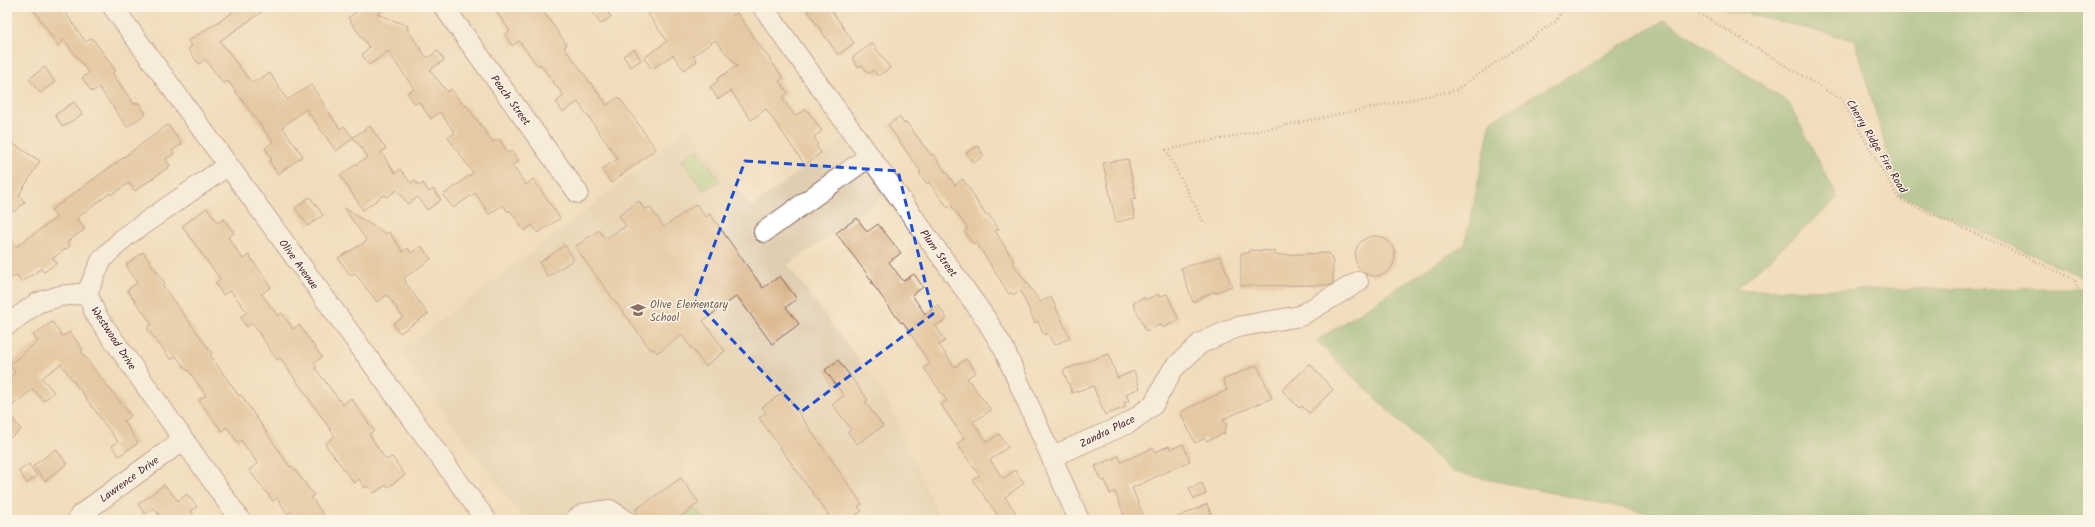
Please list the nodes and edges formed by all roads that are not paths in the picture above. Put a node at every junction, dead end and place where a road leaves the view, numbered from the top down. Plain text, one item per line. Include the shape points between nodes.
1 (113, 7) edge
2 (444, 7) edge
3 (763, 7) edge
4 (870, 156) junction
5 (227, 166) junction
6 (578, 193) dead end
7 (764, 232) dead end
8 (1358, 282) dead end
9 (87, 293) junction
10 (7, 325) edge
11 (183, 440) junction
12 (1053, 456) junction
13 (78, 520) edge
14 (240, 520) edge
15 (486, 520) edge
16 (575, 520) edge
17 (624, 520) edge
18 (1079, 520) edge

1 - 5 street, Olive Avenue
2 - 6 street, Peach Street
3 - 4 street, Plum Street
4 - 7 street
4 - 12 street, Plum Street via 986,319 1004,349
5 - 9 street, Westwood Drive via 126,236 102,259
5 - 15 street, Olive Avenue
8 - 12 street, Zandra Place via 1300,316 1237,327 1201,343 1173,369 1153,405 1129,423
9 - 10 street via 60,296 37,303
9 - 11 street, Westwood Drive via 96,315
11 - 13 street, Lawrence Drive via 80,515
11 - 14 street, Westwood Drive
12 - 18 street, Plum Street
16 - 17 street via 583,514 610,510

